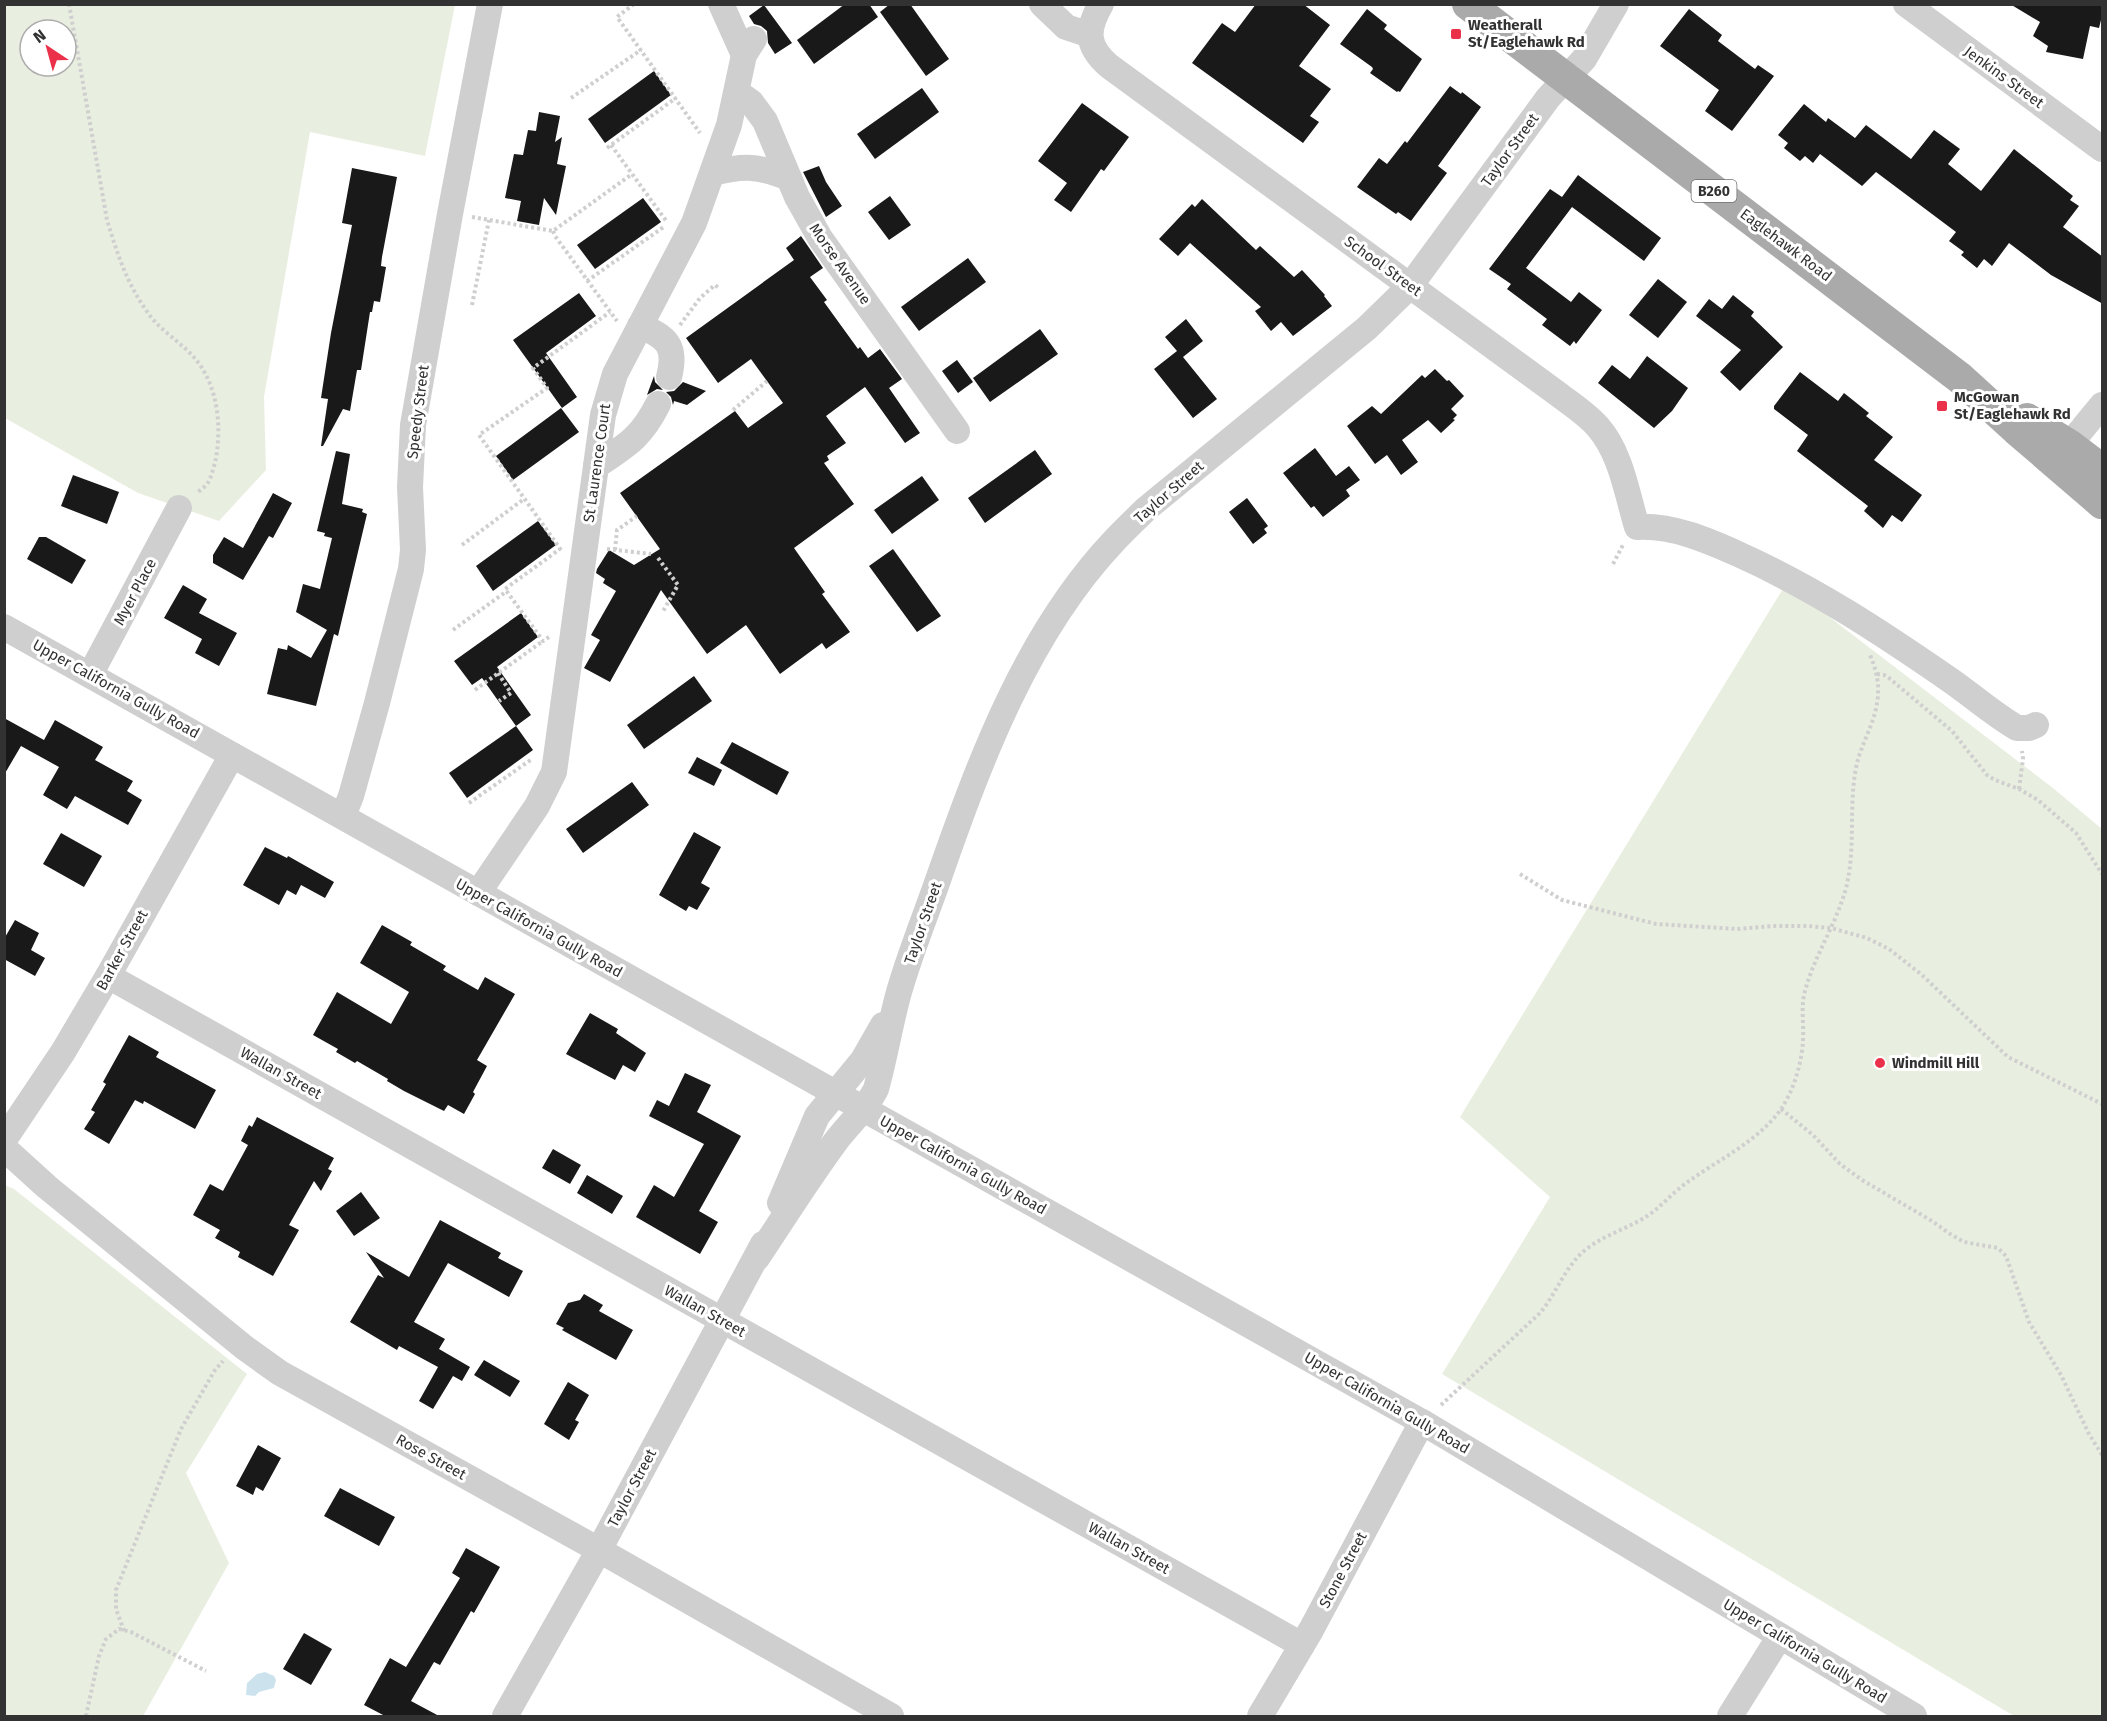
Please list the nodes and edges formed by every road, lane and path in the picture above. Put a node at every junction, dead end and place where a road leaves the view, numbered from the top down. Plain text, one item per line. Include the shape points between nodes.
1 (69, 4) edge
2 (490, 4) edge
3 (634, 4) edge
4 (721, 4) edge
5 (1042, 4) edge
6 (1101, 4) edge
7 (1468, 4) edge
8 (1616, 4) edge
9 (1906, 4) edge
10 (1090, 35) junction
11 (641, 50) junction
12 (1567, 78) junction
13 (737, 92) junction
14 (571, 98) dead end
15 (676, 98) junction
16 (2103, 149) edge
17 (716, 165) junction
18 (632, 174) junction
19 (789, 178) junction
20 (450, 214) junction
21 (489, 219) junction
22 (668, 224) junction
23 (554, 231) junction
24 (683, 244) junction
25 (587, 281) junction
26 (1410, 286) junction
27 (720, 290) dead end
28 (472, 305) dead end
29 (610, 312) junction
30 (636, 333) junction
31 (667, 342) junction
32 (669, 376) dead end
33 (767, 381) dead end
34 (658, 404) dead end
35 (2103, 405) edge
36 (733, 410) dead end
37 (957, 431) dead end
38 (2061, 454) junction
39 (596, 466) junction
40 (2103, 470) edge
41 (524, 499) junction
42 (2103, 503) edge
43 (179, 508) joint
44 (637, 516) dead end
45 (462, 545) dead end
46 (560, 549) junction
47 (615, 550) junction
48 (651, 554) dead end
49 (584, 557) junction
50 (658, 558) dead end
51 (507, 591) junction
52 (662, 613) dead end
53 (4, 627) edge
54 (453, 630) dead end
55 (552, 636) dead end
56 (543, 641) junction
57 (1869, 652) dead end
58 (498, 673) junction
59 (1876, 674) junction
60 (90, 675) junction
61 (475, 690) dead end
62 (500, 701) dead end
63 (2027, 727) joint
64 (558, 750) junction
65 (232, 755) junction
66 (2019, 789) junction
67 (468, 803) dead end
68 (343, 816) junction
69 (1520, 874) dead end
70 (2103, 874) edge
71 (478, 894) junction
72 (1831, 928) junction
73 (108, 976) junction
74 (899, 993) junction
75 (835, 1093) junction
76 (2103, 1104) edge
77 (863, 1109) junction
78 (1781, 1109) junction
79 (4, 1140) edge
80 (4, 1148) edge
81 (757, 1258) junction
82 (723, 1321) junction
83 (245, 1348) junction
84 (1422, 1422) junction
85 (2103, 1455) edge
86 (599, 1550) junction
87 (124, 1631) junction
88 (1780, 1636) junction
89 (1302, 1645) junction
90 (206, 1671) dead end
91 (86, 1716) edge
92 (505, 1716) edge
93 (891, 1716) edge
94 (1260, 1716) edge
95 (1730, 1716) edge
96 (1914, 1716) edge

1 - 43 path via 107,220 125,273 149,314 202,368 215,401 219,435 214,468 208,483
2 - 20 street, Speedy Street
3 - 11 path via 617,17
4 - 13 street, St Laurence Court via 749,47
5 - 10 street via 1066,27
6 - 10 street
7 - 12 main road, Eaglehawk Road / B260
8 - 12 street, Taylor Street via 1584,59
9 - 16 street, Jenkins Street
10 - 26 street, School Street via 1094,49 1109,66
11 - 14 path
11 - 15 path
12 - 26 street, Taylor Street via 1542,106
12 - 38 main road, Eaglehawk Road / B260
13 - 17 street, St Laurence Court
13 - 19 street, Morse Avenue via 765,121
15 - 17 path
15 - 18 path via 609,147
17 - 19 street via 761,168
17 - 24 street, St Laurence Court
18 - 22 path
18 - 23 path
19 - 37 street, Morse Avenue via 820,238
20 - 21 path
20 - 68 street, Speedy Street via 414,425 411,570
21 - 23 path
21 - 28 path
22 - 24 path
22 - 25 path
23 - 25 path
24 - 30 street, St Laurence Court
25 - 29 path
26 - 63 street, School Street via 1599,428 1619,467 1637,527 1672,530 1777,572 1841,607
26 - 74 street, Taylor Street via 1367,328 1146,509 1083,578 1056,616 996,726
27 - 31 path via 715,285 700,298
29 - 30 path
29 - 41 path via 532,368 547,388 479,435
30 - 31 street via 658,334
30 - 39 street, St Laurence Court via 608,392
31 - 32 street via 672,358
33 - 36 path
34 - 39 street via 640,434
35 - 38 street
38 - 40 main road, Eaglehawk Road / B260
38 - 42 main road, Eaglehawk Road / B260
39 - 49 street, St Laurence Court
41 - 45 path
41 - 46 path
43 - 60 street, Myer Place
44 - 47 path via 617,530
46 - 49 path via 572,566
46 - 51 path
47 - 48 path
47 - 49 path
49 - 64 street, St Laurence Court
50 - 52 path via 678,585
51 - 54 path
51 - 56 path
53 - 60 street, Upper California Gully Road
55 - 56 path
56 - 58 path
57 - 59 path
58 - 61 path
58 - 62 path via 511,693
59 - 66 path via 1889,678 1952,731 1987,775
59 - 72 path via 1876,706 1855,781 1850,867 1844,897
60 - 65 street, Upper California Gully Road
63 - 66 path
64 - 67 path via 544,750
64 - 71 street, St Laurence Court via 548,788
65 - 68 street, Upper California Gully Road
65 - 73 street, Barker Street
66 - 70 path via 2076,833
68 - 71 street, Upper California Gully Road
69 - 72 path via 1562,900 1656,924 1727,929
71 - 75 street, Upper California Gully Road
72 - 76 path via 1889,949 1960,1009 2008,1057
72 - 78 path via 1804,994 1803,1040 1797,1072
73 - 79 street, Barker Street
73 - 82 street, Wallan Street
74 - 75 street, Taylor Street via 869,1051
74 - 77 street, Taylor Street via 876,1089
75 - 77 street, Upper California Gully Road
75 - 81 street, Taylor Street via 817,1116
77 - 81 street, Taylor Street via 825,1156
77 - 84 street, Upper California Gully Road
78 - 84 path via 1760,1131 1642,1219 1581,1253 1540,1313
78 - 85 path via 1862,1180 1964,1242 1998,1248 2006,1256 2029,1322
80 - 83 street, Rose Street
81 - 82 street, Taylor Street
82 - 86 street, Taylor Street
82 - 89 street, Wallan Street
83 - 86 street, Rose Street via 309,1389
83 - 87 path via 215,1370 181,1429 116,1590 116,1609
84 - 88 street, Upper California Gully Road
84 - 89 street, Stone Street
86 - 92 street, Taylor Street
86 - 93 street, Rose Street
87 - 90 path
87 - 91 path via 119,1629 106,1639
88 - 95 street
88 - 96 street, Upper California Gully Road
89 - 94 street, Stone Street

